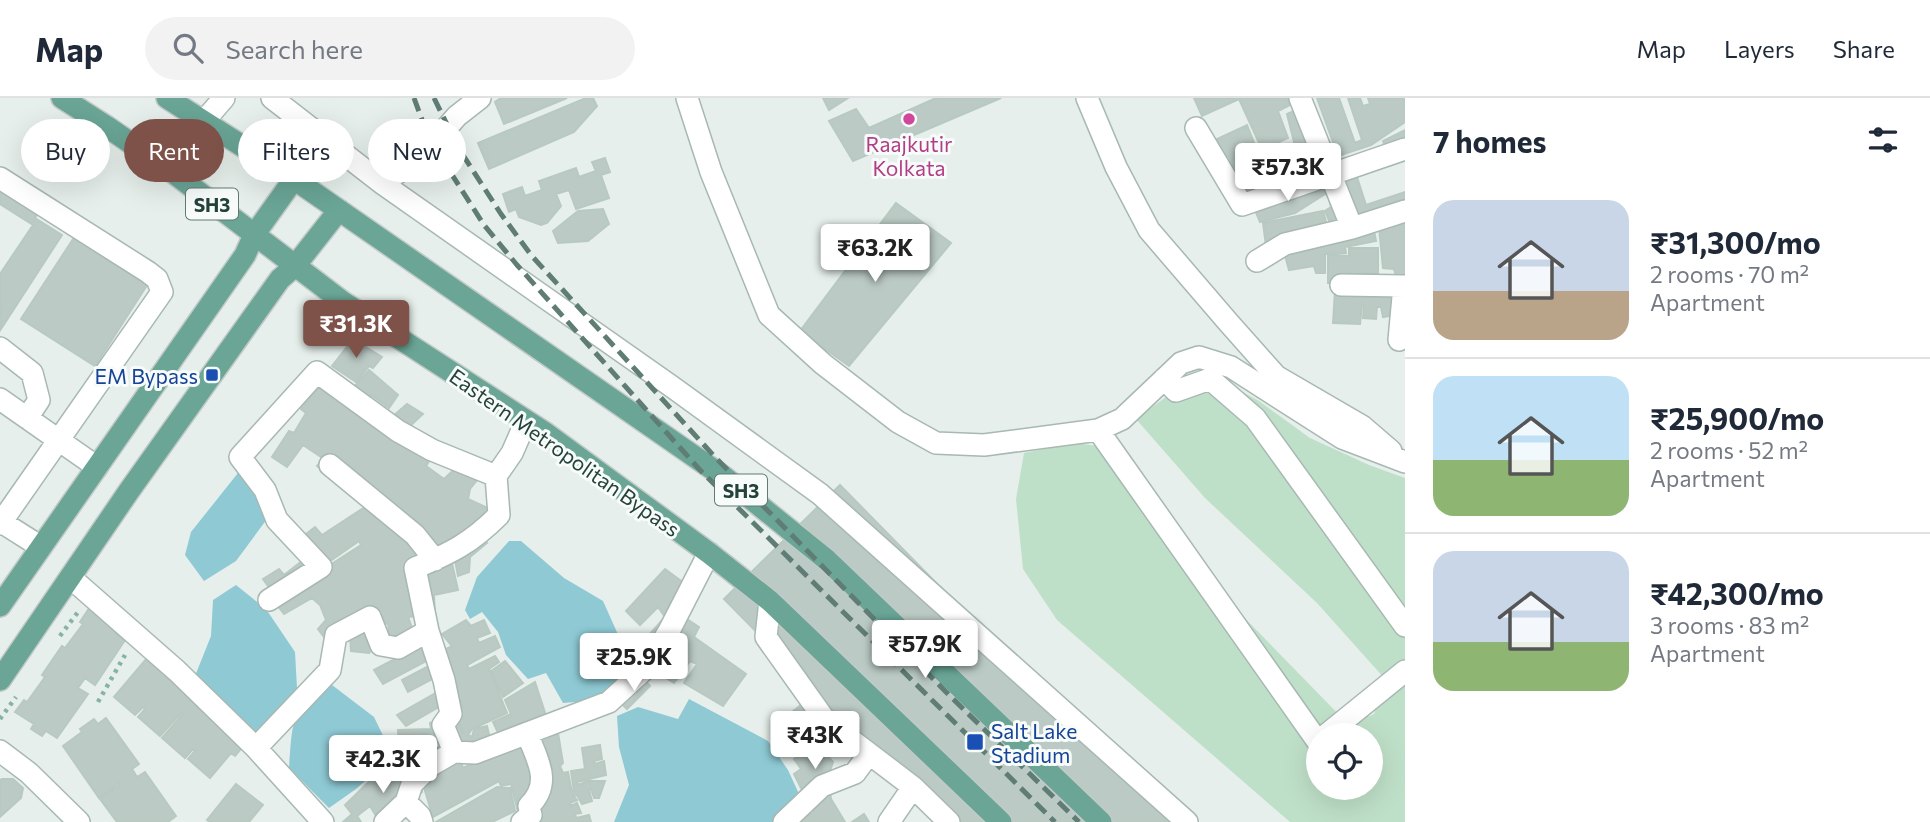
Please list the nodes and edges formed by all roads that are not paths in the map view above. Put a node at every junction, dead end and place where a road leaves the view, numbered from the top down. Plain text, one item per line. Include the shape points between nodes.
1 (62, 98) edge
2 (167, 98) edge
3 (224, 98) edge
4 (272, 98) edge
5 (480, 98) edge
6 (687, 98) edge
7 (1087, 98) edge
8 (1300, 98) edge
9 (295, 105) edge
10 (201, 119) edge
11 (206, 119) edge
12 (1196, 128) dead end
13 (124, 138) edge
14 (1405, 149) edge
15 (1332, 174) junction
16 (0, 177) edge
17 (185, 182) edge
18 (292, 182) edge
19 (298, 182) edge
20 (383, 184) junction
21 (339, 210) junction
22 (1405, 211) edge
23 (1352, 228) junction
24 (254, 235) junction
25 (1257, 261) dead end
26 (295, 265) junction
27 (1341, 285) dead end
28 (1404, 286) edge
29 (1399, 340) dead end
30 (0, 348) edge
31 (1164, 379) junction
32 (0, 398) edge
33 (27, 418) junction
34 (526, 421) junction
35 (1098, 430) junction
36 (58, 440) junction
37 (1404, 462) edge
38 (330, 465) dead end
39 (97, 467) junction
40 (496, 476) junction
41 (0, 523) edge
42 (41, 547) junction
43 (709, 554) junction
44 (435, 560) junction
45 (71, 578) junction
46 (269, 600) dead end
47 (770, 601) junction
48 (0, 606) edge
49 (1405, 625) edge
50 (428, 631) junction
51 (1405, 671) edge
52 (0, 680) edge
53 (1341, 723) edge
54 (1306, 725) edge
55 (527, 733) junction
56 (256, 748) junction
57 (0, 751) edge
58 (454, 752) junction
59 (869, 754) junction
60 (913, 787) junction
61 (406, 802) junction
62 (79, 822) edge
63 (323, 822) edge
64 (386, 822) edge
65 (422, 822) edge
66 (522, 822) edge
67 (784, 822) edge
68 (889, 822) edge
69 (949, 822) edge
70 (1000, 822) edge
71 (1101, 822) edge
72 (1187, 822) edge

1 - 13 main road, Eastern Metropolitan Bypass / SH3
2 - 10 main road, SH3
3 - 11 street
4 - 9 street
5 - 20 street via 425,152
6 - 35 street via 711,172 769,316 823,363 898,422 936,443 984,445
7 - 37 street via 1149,230 1228,323 1276,376 1362,426
8 - 15 street
9 - 20 street
12 - 15 street via 1242,205
14 - 15 street
15 - 23 street
16 - 36 street via 148,272 162,292
17 - 24 main road, Eastern Metropolitan Bypass / SH3
18 - 24 main road
19 - 21 main road, SH3
20 - 72 street via 820,494
21 - 26 main road
21 - 71 main road, SH3 via 745,494 827,560
22 - 23 street
23 - 25 street via 1285,244
24 - 26 main road, Eastern Metropolitan Bypass / SH3
24 - 39 main road via 245,255
26 - 34 main road, Eastern Metropolitan Bypass / SH3 via 342,302
26 - 45 main road via 280,279
27 - 28 street
28 - 29 street
30 - 33 street via 32,373 39,400
31 - 35 street via 1122,419
31 - 37 street via 1181,363 1199,357 1231,367 1342,438
31 - 49 street via 1176,391 1210,379 1255,418
32 - 33 street
33 - 36 street
34 - 40 street
34 - 43 main road, Eastern Metropolitan Bypass / SH3
35 - 54 street
36 - 39 street
36 - 41 street
38 - 44 street via 415,534
39 - 42 main road
40 - 44 street via 499,515 476,537
40 - 46 street via 398,431 317,372 240,457 265,490 277,520 321,567
41 - 42 street
42 - 48 main road
43 - 47 main road, Eastern Metropolitan Bypass / SH3
43 - 55 street via 647,667 609,702
44 - 50 street via 415,568
45 - 52 main road
45 - 56 street
47 - 59 street via 766,637 825,720
47 - 70 main road, Eastern Metropolitan Bypass / SH3
50 - 56 street via 398,648 381,645 370,617 336,635 330,670
50 - 58 street via 444,680 451,714 443,725
51 - 53 street
55 - 58 street via 475,753
55 - 66 street via 543,776 540,796
56 - 63 street
57 - 62 street
58 - 61 street via 412,784
59 - 60 street
59 - 67 street via 855,773 821,786
60 - 68 street
60 - 69 street
61 - 64 street
61 - 65 street

